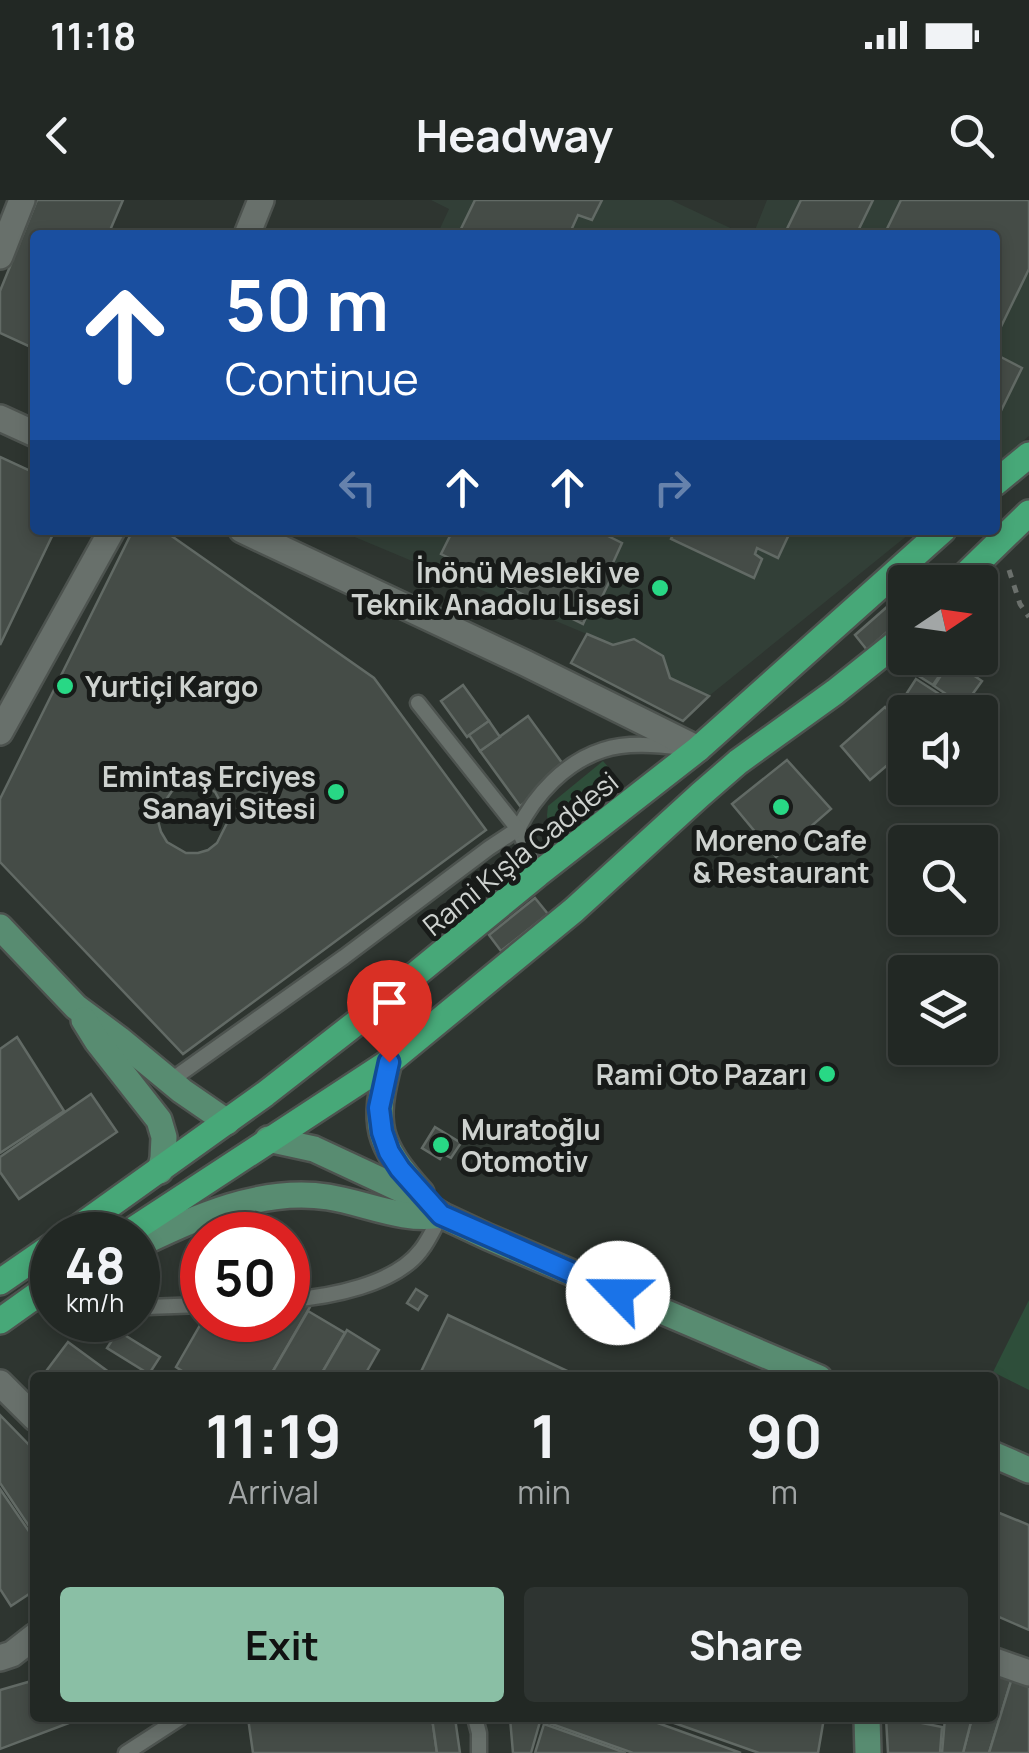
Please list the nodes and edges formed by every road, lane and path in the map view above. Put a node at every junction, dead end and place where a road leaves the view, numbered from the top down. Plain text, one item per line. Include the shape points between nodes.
1 (22, 200) edge
2 (261, 200) edge
3 (249, 230) edge
4 (0, 256) edge
5 (0, 418) edge
6 (30, 432) edge
7 (1029, 455) edge
8 (1000, 479) edge
9 (1029, 513) edge
10 (109, 535) edge
11 (253, 535) edge
12 (937, 535) edge
13 (1004, 558) dead end
14 (975, 565) edge
15 (1029, 617) edge
16 (888, 650) edge
17 (418, 703) dead end
18 (0, 732) edge
19 (698, 749) junction
20 (738, 762) junction
21 (518, 830) junction
22 (538, 874) junction
23 (0, 927) edge
24 (76, 1007) junction
25 (389, 1062) junction
26 (170, 1081) junction
27 (227, 1122) junction
28 (268, 1139) junction
29 (160, 1171) junction
30 (101, 1212) edge
31 (158, 1212) edge
32 (441, 1215) junction
33 (160, 1236) edge
34 (30, 1261) edge
35 (0, 1282) edge
36 (310, 1296) edge
37 (30, 1299) edge
38 (0, 1320) edge
39 (805, 1372) edge
40 (0, 1383) edge
41 (30, 1413) edge
42 (998, 1457) edge
43 (1029, 1470) edge
44 (30, 1640) edge
45 (0, 1658) edge
46 (998, 1662) edge
47 (1029, 1672) edge
48 (174, 1722) edge
49 (477, 1722) edge
50 (868, 1722) edge
51 (126, 1753) edge
52 (479, 1753) edge
53 (868, 1753) edge

1 - 4 street
2 - 3 street
5 - 6 street
7 - 8 main road
9 - 14 main road
10 - 18 street
11 - 19 street
12 - 19 main road, Rami Kışla Caddesi
13 - 15 path
16 - 20 main road
17 - 21 lane
19 - 20 main road
19 - 21 lane via 604,749 552,781
19 - 22 main road, Rami Kışla Caddesi
20 - 25 main road via 574,910
21 - 22 lane
21 - 26 lane
22 - 27 main road, Rami Kışla Caddesi
23 - 24 main road
24 - 26 main road
24 - 29 main road via 159,1120
25 - 28 main road
25 - 32 main road via 379,1108 382,1132 400,1169
26 - 27 main road
27 - 28 main road
27 - 29 main road, Rami Kışla Caddesi
28 - 31 main road
28 - 32 main road via 314,1149
29 - 30 main road, Rami Kışla Caddesi
32 - 33 main road via 422,1218 326,1197 284,1196 208,1213
32 - 36 lane via 406,1266 357,1288
32 - 39 main road
34 - 35 main road
37 - 38 main road
40 - 41 street
42 - 43 main road
44 - 45 street
46 - 47 street
48 - 51 lane
49 - 52 lane
50 - 53 main road

